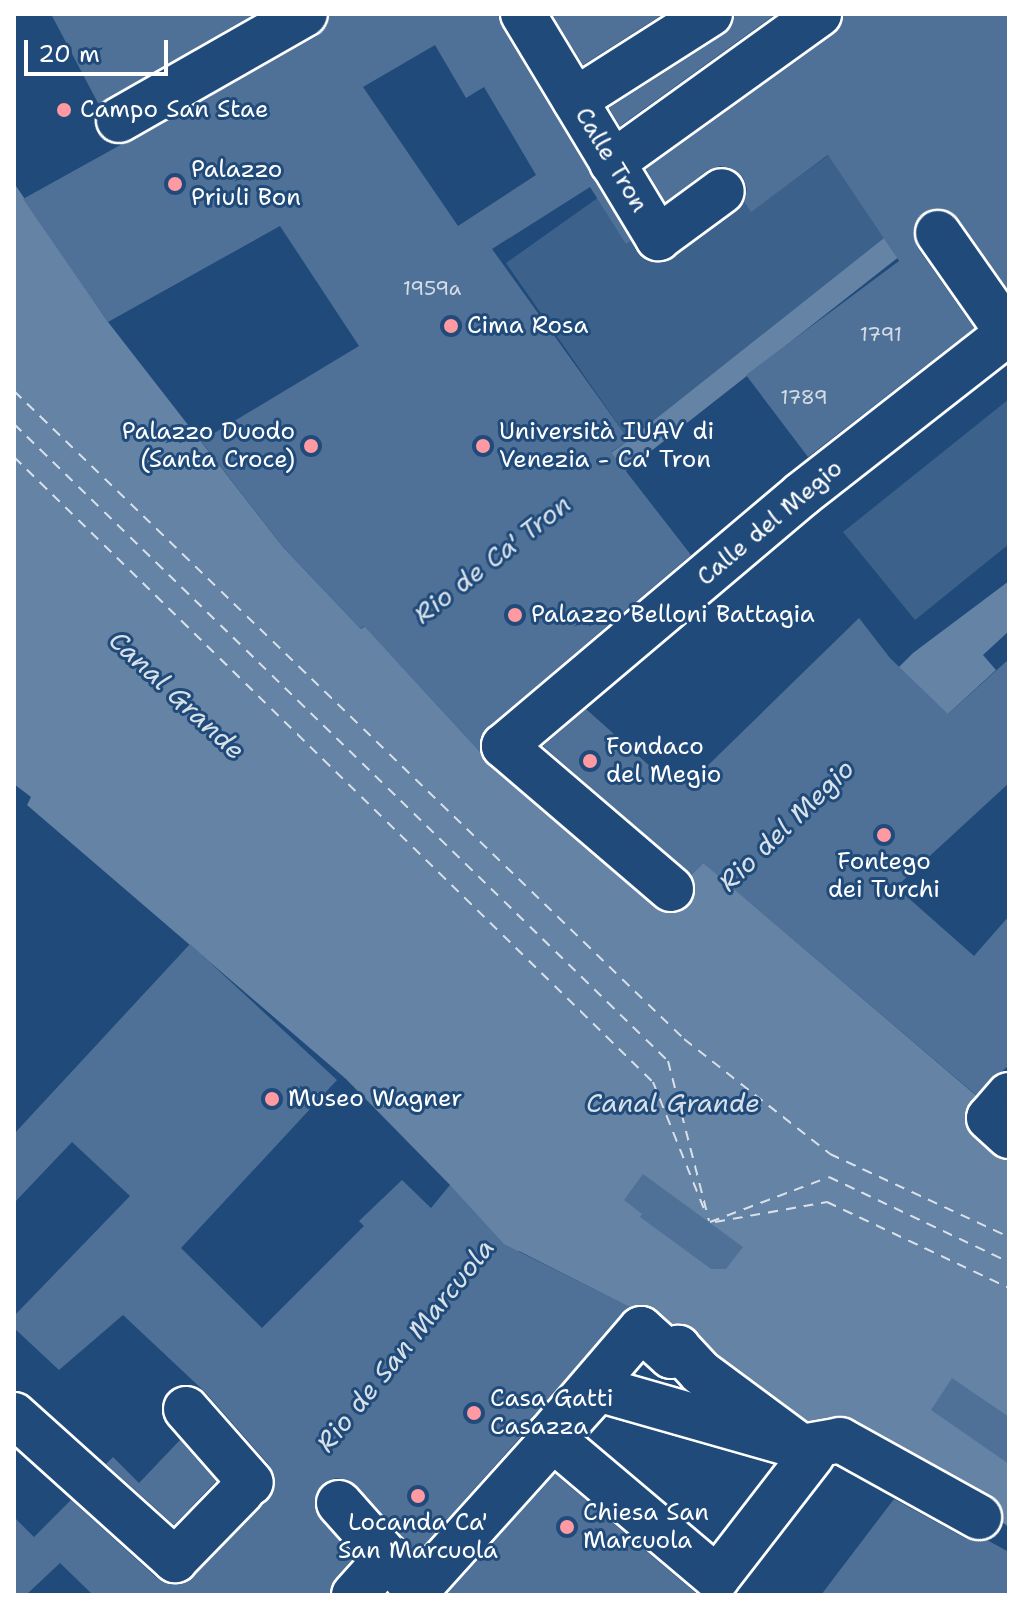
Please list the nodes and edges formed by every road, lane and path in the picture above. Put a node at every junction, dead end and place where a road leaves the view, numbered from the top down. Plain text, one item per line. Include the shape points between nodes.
1 (305, 14) edge
2 (523, 14) edge
3 (710, 14) edge
4 (819, 14) edge
5 (575, 100) junction
6 (119, 120) dead end
7 (612, 163) junction
8 (722, 191) dead end
9 (938, 233) dead end
10 (1009, 332) edge
11 (671, 889) dead end
12 (1009, 1095) edge
13 (1009, 1136) edge
14 (646, 1333) junction
15 (598, 1389) junction
16 (186, 1409) dead end
17 (16, 1420) edge
18 (551, 1438) junction
19 (802, 1447) junction
20 (339, 1503) dead end
21 (979, 1517) dead end
22 (388, 1557) junction
23 (419, 1593) edge
24 (354, 1595) edge

1 - 6 street
2 - 5 street, Calle Tron
3 - 5 street
4 - 7 street
5 - 7 street, Calle Tron
7 - 8 street, Calle Tron via 658,238
9 - 10 street
10 - 11 street, Calle del Megio via 802,494 521,733
12 - 13 street via 989,1118
14 - 15 street
14 - 18 street via 641,1329
14 - 19 street via 671,1356 678,1348 700,1372
15 - 18 street
15 - 19 street
16 - 17 street via 247,1487 175,1560
18 - 19 street via 717,1578 812,1455
18 - 23 street
19 - 21 street via 840,1440
20 - 22 street
22 - 23 street
22 - 24 street

